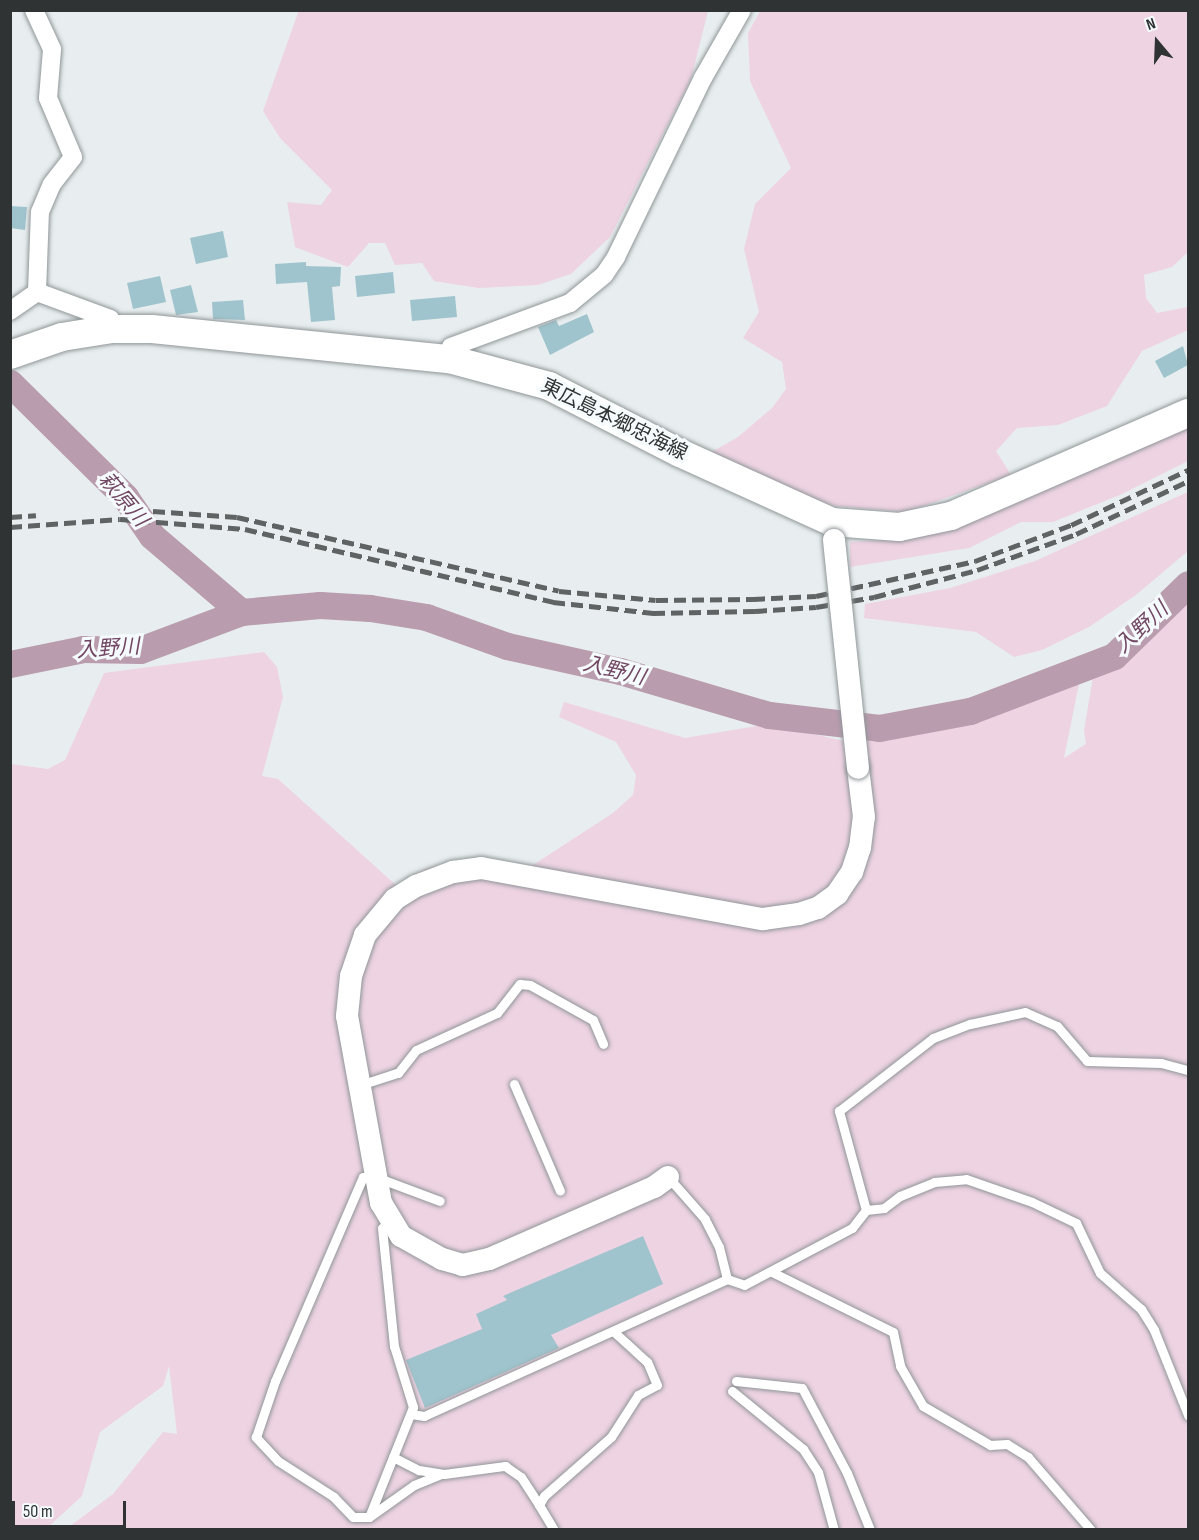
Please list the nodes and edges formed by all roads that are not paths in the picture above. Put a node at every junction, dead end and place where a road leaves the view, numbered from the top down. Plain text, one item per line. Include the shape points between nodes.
1 (34, 10) edge
2 (742, 10) edge
3 (37, 292) junction
4 (10, 311) edge
5 (112, 329) junction
6 (10, 355) edge
7 (449, 359) junction
8 (1188, 413) edge
9 (833, 531) junction
10 (603, 1044) dead end
11 (1188, 1070) edge
12 (514, 1084) dead end
13 (358, 1086) junction
14 (376, 1177) junction
15 (668, 1177) joint
16 (560, 1191) dead end
17 (440, 1201) dead end
18 (866, 1210) junction
19 (390, 1222) junction
20 (772, 1272) junction
21 (727, 1279) junction
22 (613, 1331) junction
23 (411, 1414) junction
24 (1188, 1415) edge
25 (393, 1457) junction
26 (444, 1474) junction
27 (539, 1505) junction
28 (369, 1517) junction
29 (554, 1530) edge
30 (834, 1530) edge
31 (870, 1530) edge
32 (1090, 1530) edge

1 - 3 street via 52,50 48,98 73,158 52,184 40,212
2 - 7 street via 703,78 616,258 604,275 570,303 452,346
3 - 4 street
3 - 5 street via 110,319
5 - 6 main road, 東広島本郷忠海線 via 62,337
5 - 7 main road, 東広島本郷忠海線 via 152,328
7 - 9 main road, 東広島本郷忠海線 via 549,386
8 - 9 main road, 東広島本郷忠海線 via 951,516 899,526
9 - 13 street, bridge via 864,817 852,872 837,894 800,915 763,919 481,868 434,878 395,899 364,935 351,976 347,1016
10 - 13 lane via 594,1020 530,985 520,984 496,1013 416,1050 398,1073
11 - 18 lane via 1161,1063 1087,1060 1058,1026 1025,1012 970,1024 933,1038 839,1111
12 - 16 lane
13 - 14 street
14 - 17 lane
14 - 19 street
14 - 28 lane via 363,1177 275,1381 256,1437 278,1461 334,1497 353,1518
15 - 19 street via 654,1187 489,1259 463,1265 417,1248
15 - 21 lane via 705,1219 719,1247
18 - 20 lane via 852,1228
18 - 24 lane via 884,1208 900,1196 934,1182 966,1179 1032,1202 1076,1223 1100,1273 1141,1309 1154,1330
19 - 23 lane via 382,1228 394,1346 413,1407
20 - 21 lane via 744,1285
20 - 32 lane via 893,1332 900,1366 923,1406 990,1445 1007,1444 1028,1457
21 - 22 lane
22 - 23 lane via 424,1416
22 - 27 lane via 647,1362 657,1385 638,1395 611,1437 544,1496
23 - 25 lane
25 - 26 lane via 419,1470
25 - 28 lane
26 - 27 lane via 505,1466 521,1477
26 - 28 lane via 414,1485
27 - 29 lane
30 - 31 lane via 818,1472 802,1449 734,1386 802,1388 847,1473

